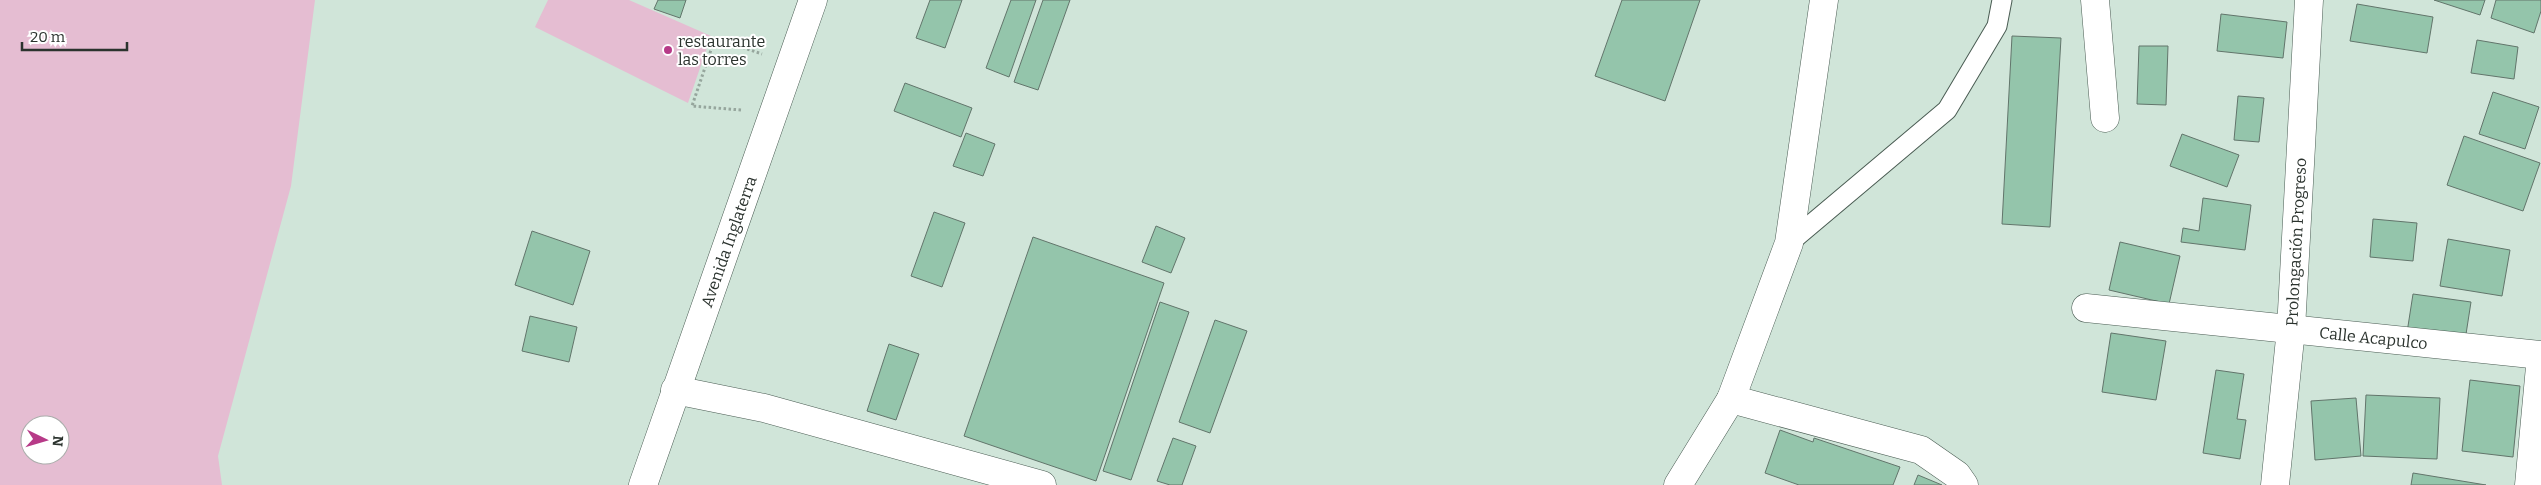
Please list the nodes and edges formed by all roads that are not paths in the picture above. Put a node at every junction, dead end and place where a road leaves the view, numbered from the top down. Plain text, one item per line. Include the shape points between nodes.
1 (813, 0) edge
2 (1824, 0) edge
3 (2002, 0) edge
4 (2095, 0) edge
5 (2310, 0) edge
6 (2105, 118) dead end
7 (1789, 243) junction
8 (2086, 308) dead end
9 (2290, 329) junction
10 (2541, 356) edge
11 (675, 390) junction
12 (1731, 399) junction
13 (643, 485) edge
14 (1042, 485) edge
15 (1678, 485) edge
16 (1964, 485) edge
17 (2275, 485) edge
18 (2530, 485) edge

1 - 11 street, Avenida Inglaterra
2 - 7 street
3 - 7 lane via 1997,26 1947,110
4 - 6 street
5 - 9 street, Prolongación Progreso
7 - 12 street
8 - 9 street, Calle Acapulco
9 - 10 street, Calle Acapulco
9 - 17 street, Prolongación Progreso
10 - 18 street
11 - 13 street, Avenida Inglaterra
11 - 14 street via 764,408
12 - 15 street
12 - 16 street via 1922,450 1957,475

